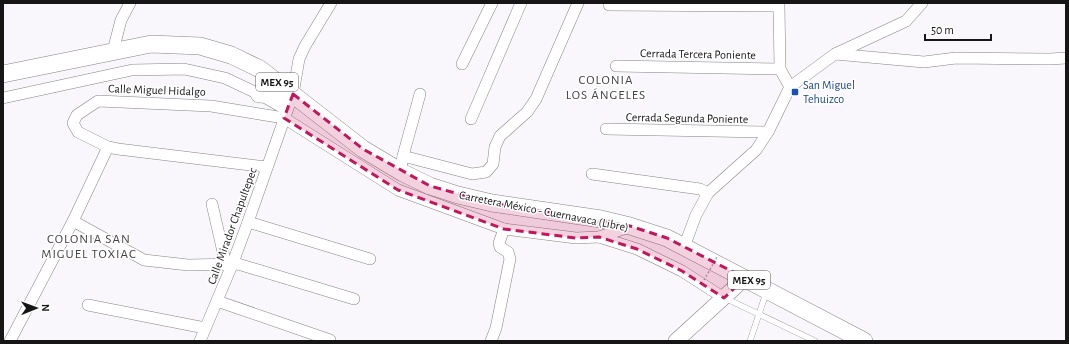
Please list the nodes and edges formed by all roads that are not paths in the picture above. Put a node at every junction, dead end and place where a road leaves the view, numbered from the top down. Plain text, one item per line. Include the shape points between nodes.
1 (130, 3) edge
2 (332, 3) edge
3 (492, 3) edge
4 (521, 3) edge
5 (578, 3) edge
6 (922, 3) edge
7 (609, 5) dead end
8 (113, 51) junction
9 (835, 54) junction
10 (1066, 58) edge
11 (462, 64) dead end
12 (616, 66) dead end
13 (780, 68) junction
14 (3, 74) edge
15 (790, 87) junction
16 (291, 92) junction
17 (260, 94) junction
18 (420, 94) dead end
19 (3, 98) edge
20 (286, 114) junction
21 (471, 119) dead end
22 (606, 129) dead end
23 (768, 132) junction
24 (108, 147) junction
25 (403, 156) junction
26 (267, 167) junction
27 (403, 173) junction
28 (592, 174) dead end
29 (708, 193) junction
30 (212, 204) dead end
31 (73, 220) junction
32 (248, 222) junction
33 (630, 226) junction
34 (504, 229) junction
35 (599, 237) junction
36 (684, 247) junction
37 (370, 259) dead end
38 (229, 265) junction
39 (745, 278) junction
40 (767, 291) junction
41 (724, 298) junction
42 (354, 299) dead end
43 (217, 301) junction
44 (88, 305) dead end
45 (759, 313) junction
46 (205, 328) junction
47 (330, 340) edge
48 (809, 340) edge
49 (10, 341) edge
50 (200, 341) edge
51 (491, 341) edge
52 (676, 341) edge
53 (750, 341) edge
54 (816, 341) edge
55 (864, 341) edge

1 - 8 street via 121,20
2 - 16 street, Calle Mirador Chapultepec via 304,46
3 - 11 street
4 - 21 street
5 - 25 street via 536,99 527,112 500,136 495,147 493,164 486,172 472,174
6 - 9 street via 906,20
7 - 13 street via 779,6
8 - 14 main road, Carretera México - Cuernavaca (Libre) / MEX 95
8 - 16 main road, Carretera México - Cuernavaca (Libre) / MEX 95 via 151,44 200,46 232,55 260,69
9 - 10 street via 924,62 956,58
9 - 15 street
12 - 13 street, Cerrada Tercera Poniente
13 - 15 street
15 - 23 street
16 - 17 main road via 282,95
16 - 20 street, Calle Mirador Chapultepec
16 - 27 main road, Carretera México - Cuernavaca (Libre) / MEX 95 via 337,130
17 - 19 street via 225,78 184,69 132,70
17 - 20 street
18 - 25 street
20 - 24 street, Calle Miguel Hidalgo via 211,106 98,101 77,115 73,123 78,132
20 - 26 street, Calle Mirador Chapultepec
20 - 34 street via 398,190
22 - 23 street, Cerrada Segunda Poniente
23 - 29 street via 756,150
24 - 26 street, Calle Miguel Hidalgo
24 - 31 street
25 - 27 street
26 - 32 street, Calle Mirador Chapultepec
27 - 33 main road, Carretera México - Cuernavaca (Libre) / MEX 95 via 458,196
28 - 29 street via 700,189
29 - 36 street via 696,215
30 - 38 street
31 - 38 street via 144,260 188,265
31 - 49 street
32 - 37 street
32 - 38 street, Calle Mirador Chapultepec
33 - 35 street
33 - 36 main road, Carretera México - Cuernavaca (Libre) / MEX 95 via 667,238
34 - 35 street via 576,238
34 - 51 street via 498,243 508,252 510,259
35 - 41 street via 637,249 682,271
36 - 39 main road, Carretera México - Cuernavaca (Libre) / MEX 95
38 - 42 street via 238,264
38 - 43 street, Calle Mirador Chapultepec
39 - 40 main road, Carretera México - Cuernavaca (Libre) / MEX 95
39 - 41 main road
40 - 45 lane
40 - 55 main road, Carretera México - Cuernavaca (Libre) / MEX 95
41 - 45 lane
41 - 52 main road
43 - 46 street, Calle Mirador Chapultepec
43 - 47 street
44 - 46 street
45 - 48 lane
45 - 53 lane
46 - 50 street, Calle Mirador Chapultepec
48 - 54 lane

